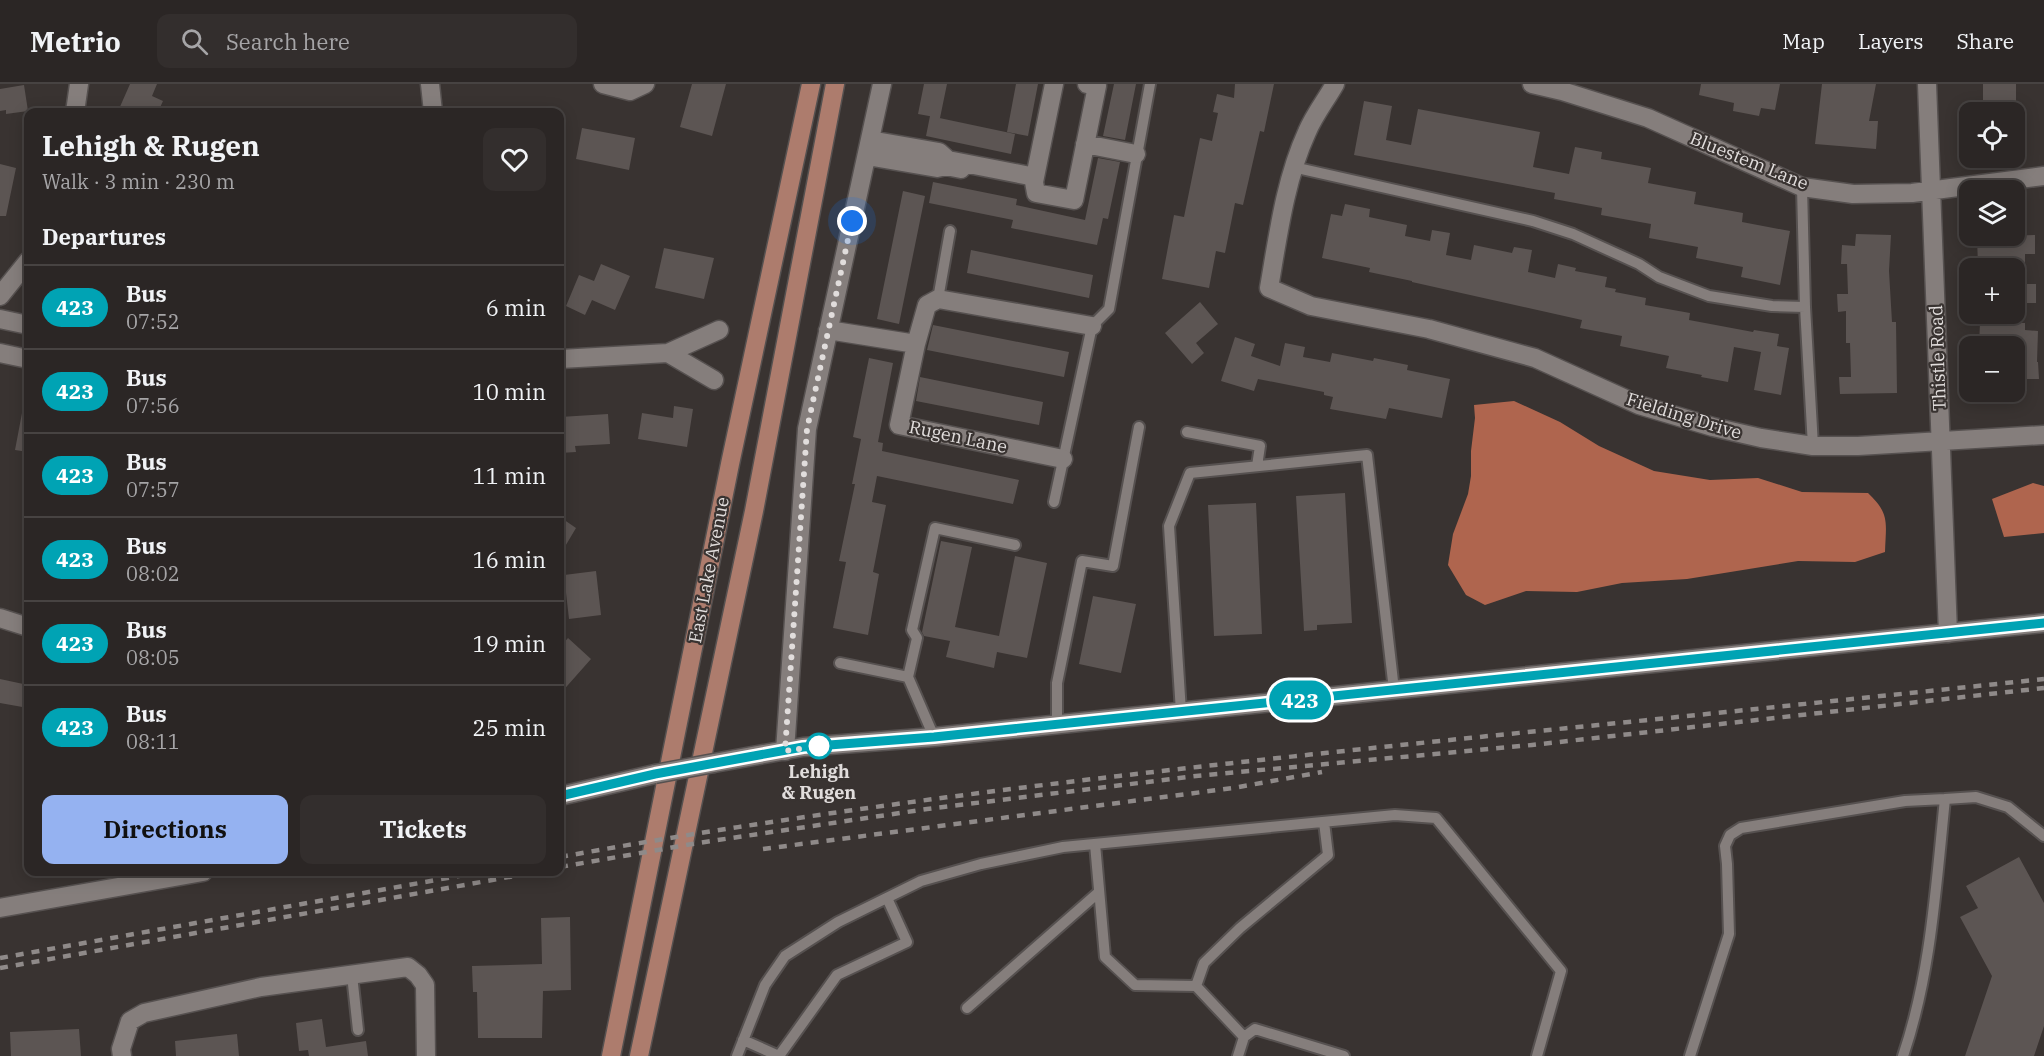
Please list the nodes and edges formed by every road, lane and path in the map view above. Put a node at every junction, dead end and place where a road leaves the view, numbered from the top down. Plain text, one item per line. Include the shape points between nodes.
1 (79, 84) edge
2 (430, 84) edge
3 (603, 84) edge
4 (645, 84) edge
5 (811, 84) edge
6 (835, 84) edge
7 (882, 84) edge
8 (1054, 84) edge
9 (1087, 84) edge
10 (1150, 84) edge
11 (1335, 84) edge
12 (1532, 84) edge
13 (1927, 84) edge
14 (76, 108) edge
15 (433, 108) edge
16 (1085, 144) junction
17 (869, 148) junction
18 (1136, 154) junction
19 (1293, 167) junction
20 (2044, 177) edge
21 (1034, 179) junction
22 (1802, 187) junction
23 (1931, 192) junction
24 (950, 231) dead end
25 (24, 266) edge
26 (0, 296) edge
27 (938, 299) junction
28 (1805, 307) junction
29 (0, 319) edge
30 (24, 325) edge
31 (1092, 326) junction
32 (719, 330) dead end
33 (828, 330) junction
34 (916, 344) junction
35 (0, 353) edge
36 (668, 353) junction
37 (24, 358) edge
38 (564, 359) edge
39 (714, 380) dead end
40 (1139, 427) dead end
41 (1187, 432) dead end
42 (2044, 435) edge
43 (1942, 441) junction
44 (1813, 446) junction
45 (1063, 459) junction
46 (1257, 466) junction
47 (1054, 502) dead end
48 (1015, 545) dead end
49 (0, 618) edge
50 (2044, 623) edge
51 (24, 626) edge
52 (1948, 633) junction
53 (840, 663) dead end
54 (908, 677) junction
55 (1394, 690) junction
56 (1181, 712) junction
57 (1057, 725) junction
58 (934, 737) junction
59 (785, 751) junction
60 (564, 795) edge
61 (1945, 799) junction
62 (1324, 822) junction
63 (2044, 836) edge
64 (1095, 844) junction
65 (180, 876) edge
66 (1099, 892) junction
67 (887, 898) junction
68 (0, 908) edge
69 (352, 975) junction
70 (1196, 986) junction
71 (967, 1008) dead end
72 (358, 1029) dead end
73 (1244, 1037) junction
74 (743, 1040) junction
75 (122, 1056) edge
76 (426, 1056) edge
77 (611, 1056) edge
78 (639, 1056) edge
79 (736, 1056) edge
80 (1238, 1056) edge
81 (1344, 1056) edge
82 (1537, 1056) edge
83 (1690, 1056) edge
84 (1902, 1056) edge

1 - 14 street
2 - 15 street
3 - 4 street via 630,91
5 - 77 main road, East Lake Avenue
6 - 78 main road, East Lake Avenue via 753,512
7 - 17 street
8 - 21 street
9 - 16 street via 1097,86
10 - 18 lane
11 - 19 street via 1308,130
12 - 22 street, Bluestem Lane via 1648,118
13 - 23 street, Thistle Road
16 - 18 street
16 - 21 street via 1074,200 1036,193
17 - 21 street via 937,168 946,166
17 - 33 street
18 - 31 lane via 1109,309
19 - 28 lane via 1533,220 1574,234 1639,264 1659,278 1709,296
19 - 44 street, Fielding Drive via 1269,288 1311,306 1428,329 1535,358 1649,409 1742,434
20 - 23 street, Bluestem Lane
22 - 23 street, Bluestem Lane via 1853,194
22 - 28 lane
23 - 43 street, Thistle Road
24 - 27 lane
25 - 26 street
27 - 31 street
27 - 34 street, Rugen Lane via 927,305
28 - 44 lane
29 - 30 street
31 - 45 lane
32 - 36 street
33 - 34 street
33 - 59 street via 807,429
34 - 45 street, Rugen Lane via 898,425
35 - 37 street
36 - 38 street
36 - 39 street
40 - 57 lane via 1113,566 1082,561 1057,682
41 - 46 lane via 1260,446
42 - 43 street, Fielding Drive
43 - 44 street, Fielding Drive
43 - 52 street, Thistle Road
45 - 47 lane
46 - 55 lane via 1367,455
46 - 56 lane via 1190,473 1169,526
48 - 54 lane via 935,528 912,630 916,638
49 - 51 street
50 - 52 street
52 - 55 street
53 - 54 lane
54 - 58 lane
55 - 56 street
56 - 57 street
57 - 58 street
58 - 59 street
59 - 60 street, bridge
61 - 63 lane via 1976,797 2008,807
61 - 83 lane via 1905,801 1741,828 1730,834 1725,846 1729,934
61 - 84 lane via 1930,939 1915,1021
62 - 64 lane
62 - 70 lane via 1328,855 1204,963
62 - 82 lane via 1395,815 1436,818 1561,971
64 - 66 lane
64 - 67 lane via 981,864 921,881
65 - 68 street
66 - 70 lane via 1105,957 1135,985
66 - 71 lane
67 - 74 lane via 838,922 785,956 765,985
67 - 74 lane via 907,942 837,975 779,1056
69 - 72 lane
69 - 75 street via 261,987 144,1012 130,1021
69 - 76 street via 408,967 418,975 425,986
70 - 73 lane
73 - 80 lane
73 - 81 lane via 1255,1029
74 - 79 lane

